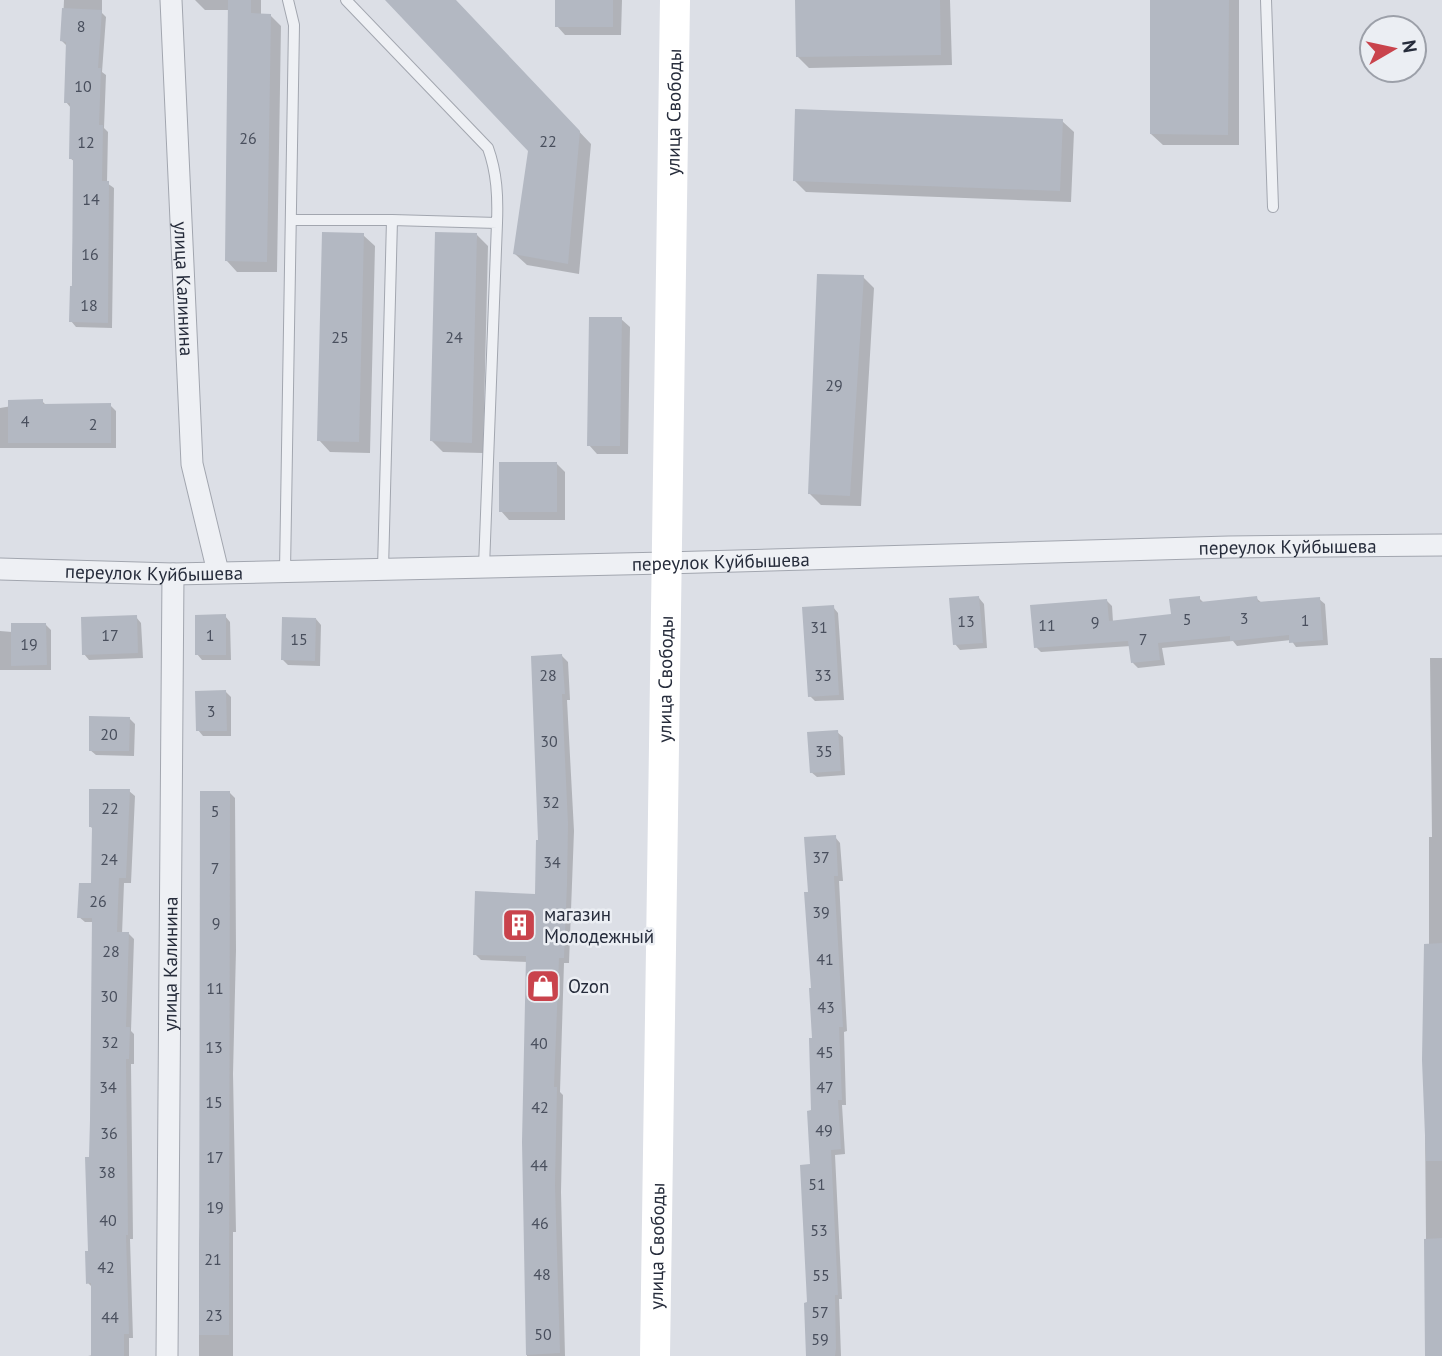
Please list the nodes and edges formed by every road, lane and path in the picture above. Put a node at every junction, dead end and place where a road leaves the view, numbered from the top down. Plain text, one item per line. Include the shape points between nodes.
1 (172, 0) edge
2 (288, 0) edge
3 (346, 0) edge
4 (675, 0) edge
5 (1266, 0) edge
6 (1273, 207) dead end
7 (392, 219) junction
8 (291, 220) junction
9 (497, 223) junction
10 (1442, 545) edge
11 (665, 563) junction
12 (484, 567) junction
13 (0, 569) edge
14 (383, 569) junction
15 (285, 571) junction
16 (218, 572) junction
17 (173, 573) junction
18 (167, 1356) edge
19 (655, 1356) edge

1 - 16 street, улица Калинина via 192,464
2 - 8 lane via 294,25
3 - 9 lane via 488,148 496,178
4 - 11 main road, улица Свободы
5 - 6 lane
7 - 8 lane
7 - 9 lane
7 - 14 lane
8 - 15 lane
9 - 12 lane
10 - 11 street, переулок Куйбышева
11 - 12 street, переулок Куйбышева
11 - 19 main road, улица Свободы
12 - 14 street, переулок Куйбышева
13 - 17 street, переулок Куйбышева
14 - 15 street, переулок Куйбышева
15 - 16 street, переулок Куйбышева
16 - 17 street, переулок Куйбышева
17 - 18 street, улица Калинина

